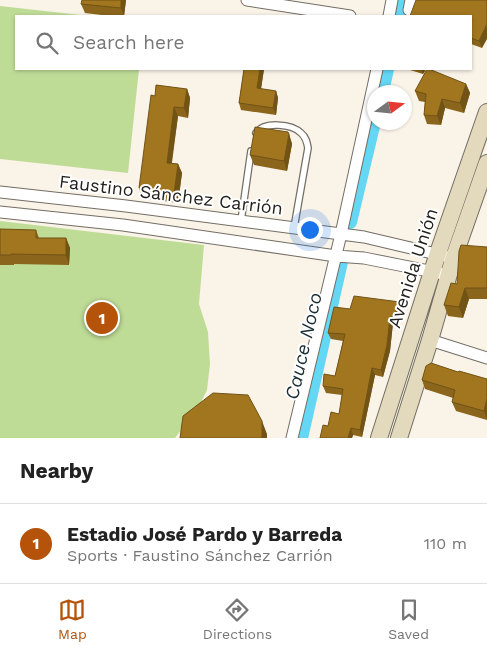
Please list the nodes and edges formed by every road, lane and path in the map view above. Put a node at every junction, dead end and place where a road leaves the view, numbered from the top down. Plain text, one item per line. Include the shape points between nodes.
1 (247, 0) edge
2 (392, 0) edge
3 (344, 15) edge
4 (389, 15) edge
5 (377, 70) edge
6 (487, 112) edge
7 (253, 138) edge
8 (252, 147) edge
9 (487, 163) edge
10 (0, 192) edge
11 (126, 206) junction
12 (0, 212) edge
13 (240, 221) junction
14 (123, 225) junction
15 (294, 228) junction
16 (341, 234) junction
17 (336, 256) junction
18 (447, 262) junction
19 (433, 270) junction
20 (430, 340) junction
21 (487, 358) edge
22 (292, 438) edge
23 (379, 438) edge
24 (399, 438) edge

1 - 3 street
2 - 4 street
5 - 16 street
6 - 18 main road, Avenida Unión
7 - 15 lane via 265,125 273,125 294,128 306,139 308,148
8 - 13 lane
9 - 18 main road, Avenida Unión
10 - 11 street, Faustino Sánchez Carrión
11 - 13 street, Faustino Sánchez Carrión
11 - 14 street
12 - 14 street, Faustino Sánchez Carrión
13 - 15 street, Faustino Sánchez Carrión
14 - 17 street, Faustino Sánchez Carrión
15 - 16 street, Faustino Sánchez Carrión
16 - 17 street
16 - 18 street, Faustino Sánchez Carrión
17 - 19 street, Faustino Sánchez Carrión
17 - 22 street
18 - 19 main road, Avenida Unión
18 - 20 main road, Avenida Unión
19 - 23 main road, Avenida Unión
20 - 21 street
20 - 24 main road, Avenida Unión

